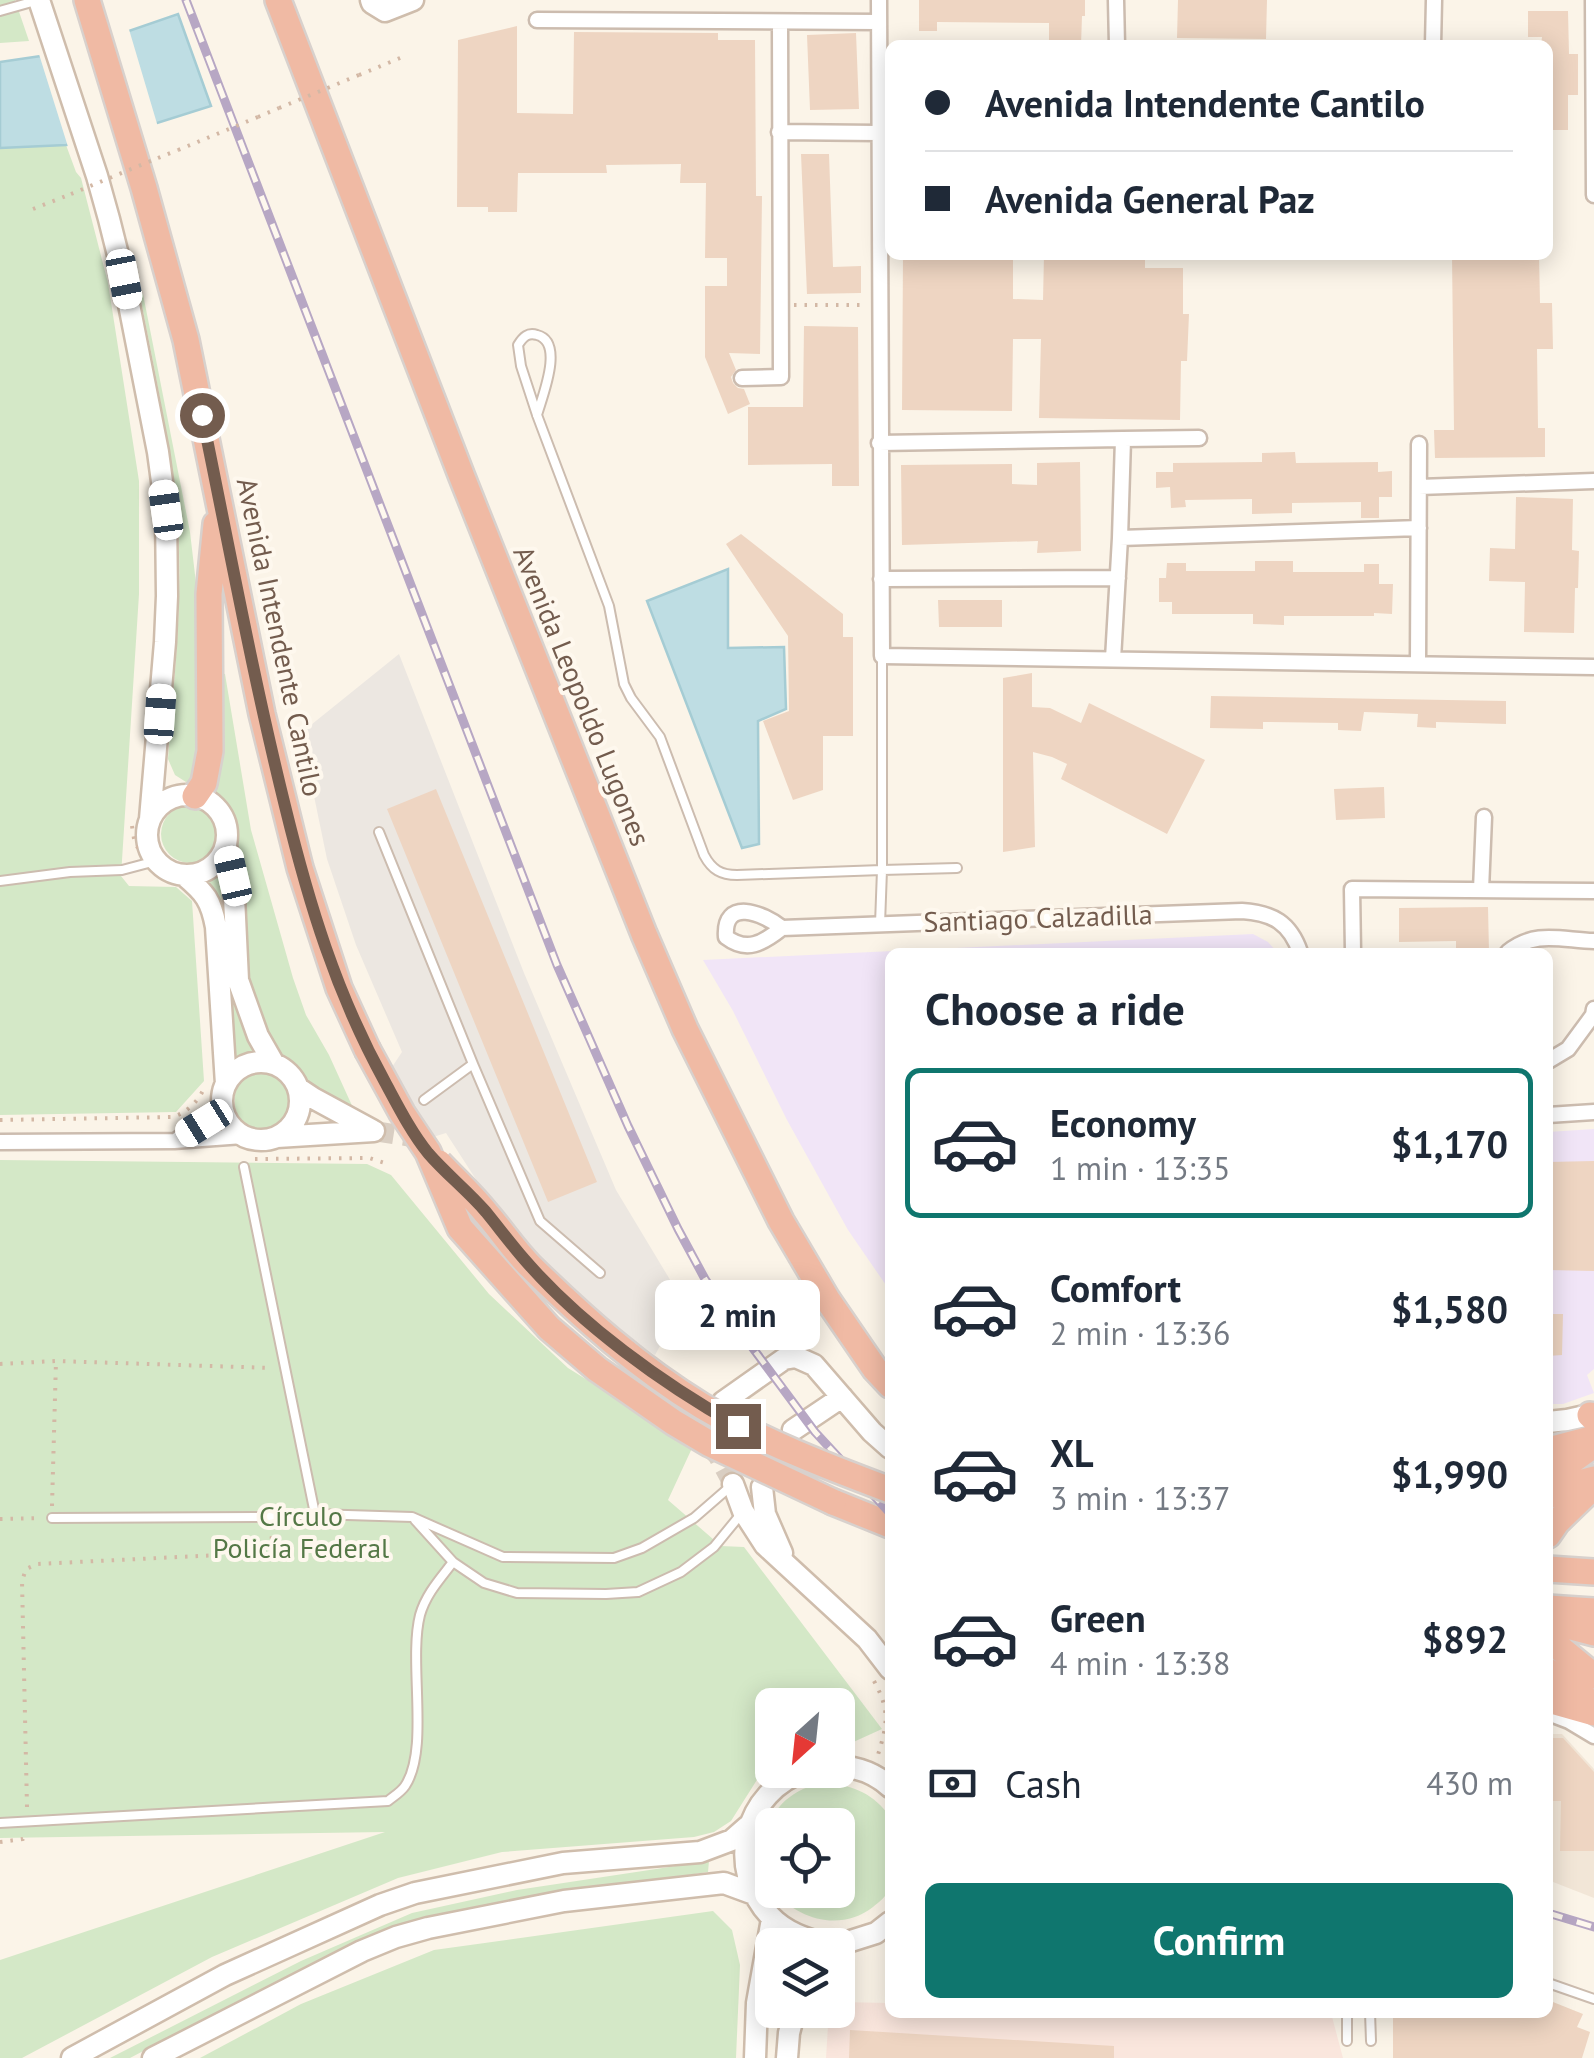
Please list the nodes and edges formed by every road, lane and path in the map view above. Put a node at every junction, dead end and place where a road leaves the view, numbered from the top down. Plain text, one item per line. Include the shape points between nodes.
1 (39, 0) edge
2 (86, 0) edge
3 (278, 0) edge
4 (371, 0) edge
5 (413, 0) edge
6 (878, 0) edge
7 (1116, 0) edge
8 (1434, 0) edge
9 (1593, 0) edge
10 (0, 10) edge
11 (537, 20) dead end
12 (780, 22) junction
13 (879, 22) junction
14 (1117, 40) edge
15 (1432, 40) edge
16 (404, 56) dead end
17 (885, 75) edge
18 (779, 132) junction
19 (878, 133) junction
20 (1594, 195) edge
21 (33, 209) dead end
22 (884, 209) edge
23 (780, 305) junction
24 (879, 306) junction
25 (742, 378) dead end
26 (537, 415) junction
27 (1199, 438) dead end
28 (1123, 439) junction
29 (879, 443) junction
30 (1419, 444) dead end
31 (1594, 480) edge
32 (1420, 487) junction
33 (218, 494) junction
34 (1420, 528) junction
35 (1120, 538) junction
36 (1118, 578) junction
37 (881, 579) junction
38 (882, 656) junction
39 (1113, 659) junction
40 (1418, 664) junction
41 (1594, 667) edge
42 (157, 750) junction
43 (189, 796) junction
44 (1484, 817) dead end
45 (141, 821) junction
46 (379, 832) dead end
47 (226, 846) junction
48 (156, 861) junction
49 (958, 868) dead end
50 (882, 870) junction
51 (185, 876) junction
52 (0, 881) edge
53 (1481, 890) junction
54 (1594, 891) edge
55 (880, 924) junction
56 (782, 928) dead end
57 (1594, 942) edge
58 (1299, 948) edge
59 (1353, 948) edge
60 (1513, 948) edge
61 (1594, 1008) edge
62 (1553, 1058) edge
63 (274, 1064) junction
64 (473, 1064) junction
65 (218, 1088) junction
66 (298, 1088) junction
67 (424, 1100) dead end
68 (1594, 1112) edge
69 (1553, 1115) edge
70 (0, 1120) edge
71 (243, 1136) junction
72 (277, 1137) junction
73 (174, 1141) junction
74 (0, 1142) edge
75 (428, 1152) junction
76 (257, 1159) dead end
77 (385, 1163) dead end
78 (244, 1167) dead end
79 (600, 1273) dead end
80 (56, 1360) junction
81 (0, 1364) edge
82 (287, 1369) junction
83 (885, 1380) edge
84 (842, 1397) junction
85 (723, 1402) dead end
86 (1553, 1424) edge
87 (793, 1430) dead end
88 (1585, 1434) edge
89 (885, 1444) edge
90 (1553, 1470) edge
91 (1594, 1482) edge
92 (733, 1484) joint
93 (762, 1488) dead end
94 (885, 1488) edge
95 (1553, 1493) edge
96 (743, 1511) junction
97 (315, 1514) junction
98 (276, 1517) junction
99 (412, 1517) junction
100 (52, 1518) junction
101 (0, 1519) edge
102 (885, 1522) edge
103 (1553, 1528) edge
104 (453, 1562) junction
105 (788, 1564) junction
106 (1553, 1569) edge
107 (1594, 1572) edge
108 (1553, 1608) edge
109 (1594, 1611) edge
110 (1553, 1622) edge
111 (1594, 1632) edge
112 (1553, 1668) edge
113 (1553, 1670) edge
114 (1553, 1670) edge
115 (882, 1676) edge
116 (1594, 1676) edge
117 (1594, 1705) edge
118 (885, 1707) edge
119 (1594, 1713) edge
120 (1553, 1715) edge
121 (1594, 1736) edge
122 (855, 1769) edge
123 (884, 1778) edge
124 (775, 1788) edge
125 (28, 1821) junction
126 (0, 1823) edge
127 (748, 1826) junction
128 (0, 1842) edge
129 (754, 1894) junction
130 (772, 1918) junction
131 (784, 1928) edge
132 (885, 1932) edge
133 (855, 1940) edge
134 (1553, 1985) edge
135 (1594, 1999) edge
136 (1347, 2018) edge
137 (1370, 2018) edge
138 (790, 2028) edge
139 (1347, 2041) dead end
140 (1370, 2041) dead end
141 (72, 2058) edge
142 (152, 2058) edge
143 (754, 2058) edge
144 (788, 2058) edge

1 - 10 lane
1 - 42 street via 124,279 158,452 166,510
2 - 33 highway, Avenida Intendente Cantilo via 186,340
3 - 83 highway, Avenida Leopoldo Lugones via 685,1029 781,1221
4 - 5 street via 385,11
6 - 13 street
7 - 14 street
8 - 15 street
9 - 20 street
11 - 12 street
12 - 13 street
12 - 18 street
13 - 17 street
16 - 21 path, bridge
17 - 19 street
18 - 19 street
18 - 23 street
19 - 22 street
22 - 24 street
23 - 24 path
23 - 25 street via 780,378
24 - 29 street
26 - 26 lane via 552,357 547,341 532,334 517,350
26 - 50 lane via 609,606 624,684 660,737 709,864 727,875
27 - 28 street
28 - 29 street
28 - 35 street
29 - 37 street
30 - 32 street
31 - 32 street
32 - 34 street
33 - 43 highway via 209,594 210,751 204,783
33 - 75 highway, Avenida Intendente Cantilo, bridge via 262,714 313,915 367,1049
34 - 35 street
34 - 40 street
35 - 36 street
36 - 37 street
36 - 39 street
37 - 38 street
38 - 39 street
38 - 50 lane
39 - 40 street
40 - 41 street
42 - 43 street via 166,776
42 - 45 street
43 - 45 street via 170,799
43 - 47 street via 210,802 221,814
44 - 53 street
45 - 48 street
45 - 48 path via 136,845
46 - 64 lane
47 - 51 street via 218,862
47 - 63 street via 238,980
48 - 51 street
48 - 52 lane
49 - 50 lane
50 - 55 lane
51 - 65 street via 212,906 216,927
53 - 54 street
53 - 59 street via 1352,888
55 - 56 street, Santiago Calzadilla
55 - 58 street, Santiago Calzadilla via 1260,912 1288,929
57 - 60 street via 1534,937
61 - 62 street via 1568,1049
63 - 65 street via 241,1067
63 - 66 street
64 - 67 lane
64 - 79 lane via 540,1220
65 - 70 path via 204,1090 172,1117
65 - 71 street via 228,1121
65 - 73 street via 210,1118
66 - 72 street via 299,1111
66 - 72 street via 374,1131
68 - 69 street
71 - 72 street
71 - 73 street
73 - 74 street
75 - 94 highway, bridge via 538,1273 617,1345 738,1426
75 - 102 highway, bridge via 460,1228 549,1328 597,1369 710,1444
76 - 77 path
78 - 82 lane
80 - 81 path
80 - 82 path
80 - 100 path
82 - 97 lane
84 - 85 street via 814,1365 796,1356
84 - 87 street
84 - 89 street
86 - 88 street
88 - 90 highway via 1570,1462
91 - 95 highway
91 - 103 highway
92 - 96 street
92 - 99 lane via 694,1518 614,1558 503,1557
93 - 105 street via 772,1536
96 - 104 lane via 714,1547 638,1592 516,1593
96 - 105 street via 765,1545
97 - 98 lane
97 - 99 lane
98 - 100 lane
98 - 125 path via 270,1546 260,1553 37,1564 26,1570
99 - 104 lane
100 - 101 path
104 - 125 lane via 420,1615 416,1760 403,1790 388,1800
105 - 115 street via 866,1639
106 - 107 highway
108 - 109 highway
110 - 111 highway
112 - 116 highway
113 - 117 highway
114 - 119 highway
115 - 118 path
120 - 121 street
122 - 123 street
124 - 127 street
125 - 126 lane
125 - 128 path via 23,1839
127 - 129 street via 746,1870
127 - 141 street via 700,1852 563,1863 380,1905 225,1974
129 - 130 street
129 - 142 street via 724,1883 564,1901 428,1928 362,1951
130 - 131 street
130 - 143 street
132 - 133 street
134 - 135 lane
136 - 139 lane
137 - 140 lane
138 - 144 street

